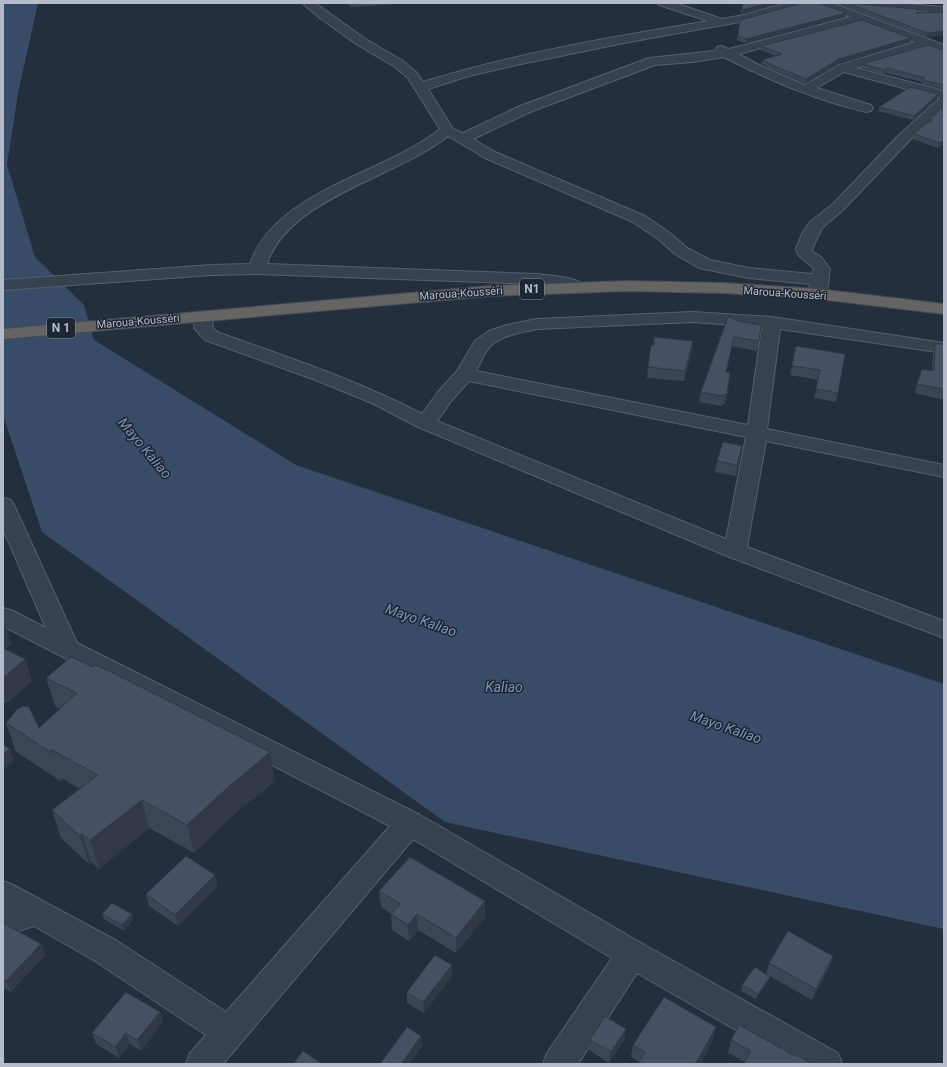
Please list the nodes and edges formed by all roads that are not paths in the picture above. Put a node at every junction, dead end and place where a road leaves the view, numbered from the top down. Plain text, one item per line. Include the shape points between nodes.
1 (308, 3) edge
2 (663, 3) edge
3 (798, 3) edge
4 (822, 3) edge
5 (854, 3) edge
6 (944, 10) edge
7 (861, 18) junction
8 (722, 22) junction
9 (676, 29) junction
10 (926, 43) junction
11 (944, 49) edge
12 (726, 53) junction
13 (843, 68) junction
14 (420, 87) junction
15 (806, 90) junction
16 (944, 95) edge
17 (944, 101) edge
18 (866, 108) dead end
19 (447, 130) junction
20 (462, 139) junction
21 (257, 270) junction
22 (3, 285) edge
23 (819, 287) junction
24 (578, 288) junction
25 (944, 309) edge
26 (205, 316) junction
27 (772, 322) junction
28 (120, 323) joint
29 (3, 334) edge
30 (944, 348) edge
31 (465, 374) junction
32 (425, 423) junction
33 (757, 433) junction
34 (944, 471) edge
35 (3, 506) edge
36 (735, 551) junction
37 (3, 616) edge
38 (944, 630) edge
39 (68, 650) junction
40 (410, 823) junction
41 (3, 894) edge
42 (35, 913) junction
43 (3, 923) edge
44 (632, 954) junction
45 (230, 1033) junction
46 (202, 1064) edge
47 (559, 1064) edge
48 (826, 1064) edge

1 - 14 street via 360,41 399,64 413,76
2 - 8 street
3 - 8 street
4 - 7 street
5 - 6 street
7 - 10 street
7 - 12 street
8 - 9 street
9 - 12 street
9 - 14 street via 521,60
10 - 11 street
10 - 13 street
12 - 15 street via 760,71
12 - 20 street via 653,61 637,66 525,109
13 - 15 street
13 - 16 street
14 - 19 street
15 - 18 street
17 - 23 street via 811,232 804,249 805,254 815,260 822,269
19 - 20 street
19 - 21 street via 435,140 390,166 332,192 309,206 267,245
20 - 23 street via 490,155 639,219 681,251 705,264
21 - 22 street via 212,270
21 - 24 street via 537,279
23 - 24 highway, Maroua-Kousséri / N1
23 - 25 highway, Maroua-Kousséri / N1
24 - 26 highway, Maroua-Kousséri / N1 via 490,291
26 - 28 highway, Maroua-Kousséri / N1
26 - 32 street via 203,328 211,336 325,377 381,400
27 - 30 street
27 - 31 street via 693,317 537,324 495,335 481,345
27 - 33 street
28 - 29 highway, Maroua-Kousséri / N 1
31 - 32 street
31 - 33 street
32 - 36 street
33 - 34 street
33 - 36 street
35 - 39 street
36 - 38 street
37 - 39 street
39 - 40 street
40 - 44 street
40 - 45 street
41 - 42 street
42 - 43 street
42 - 45 street via 106,951
44 - 47 street
44 - 48 street
45 - 46 street

